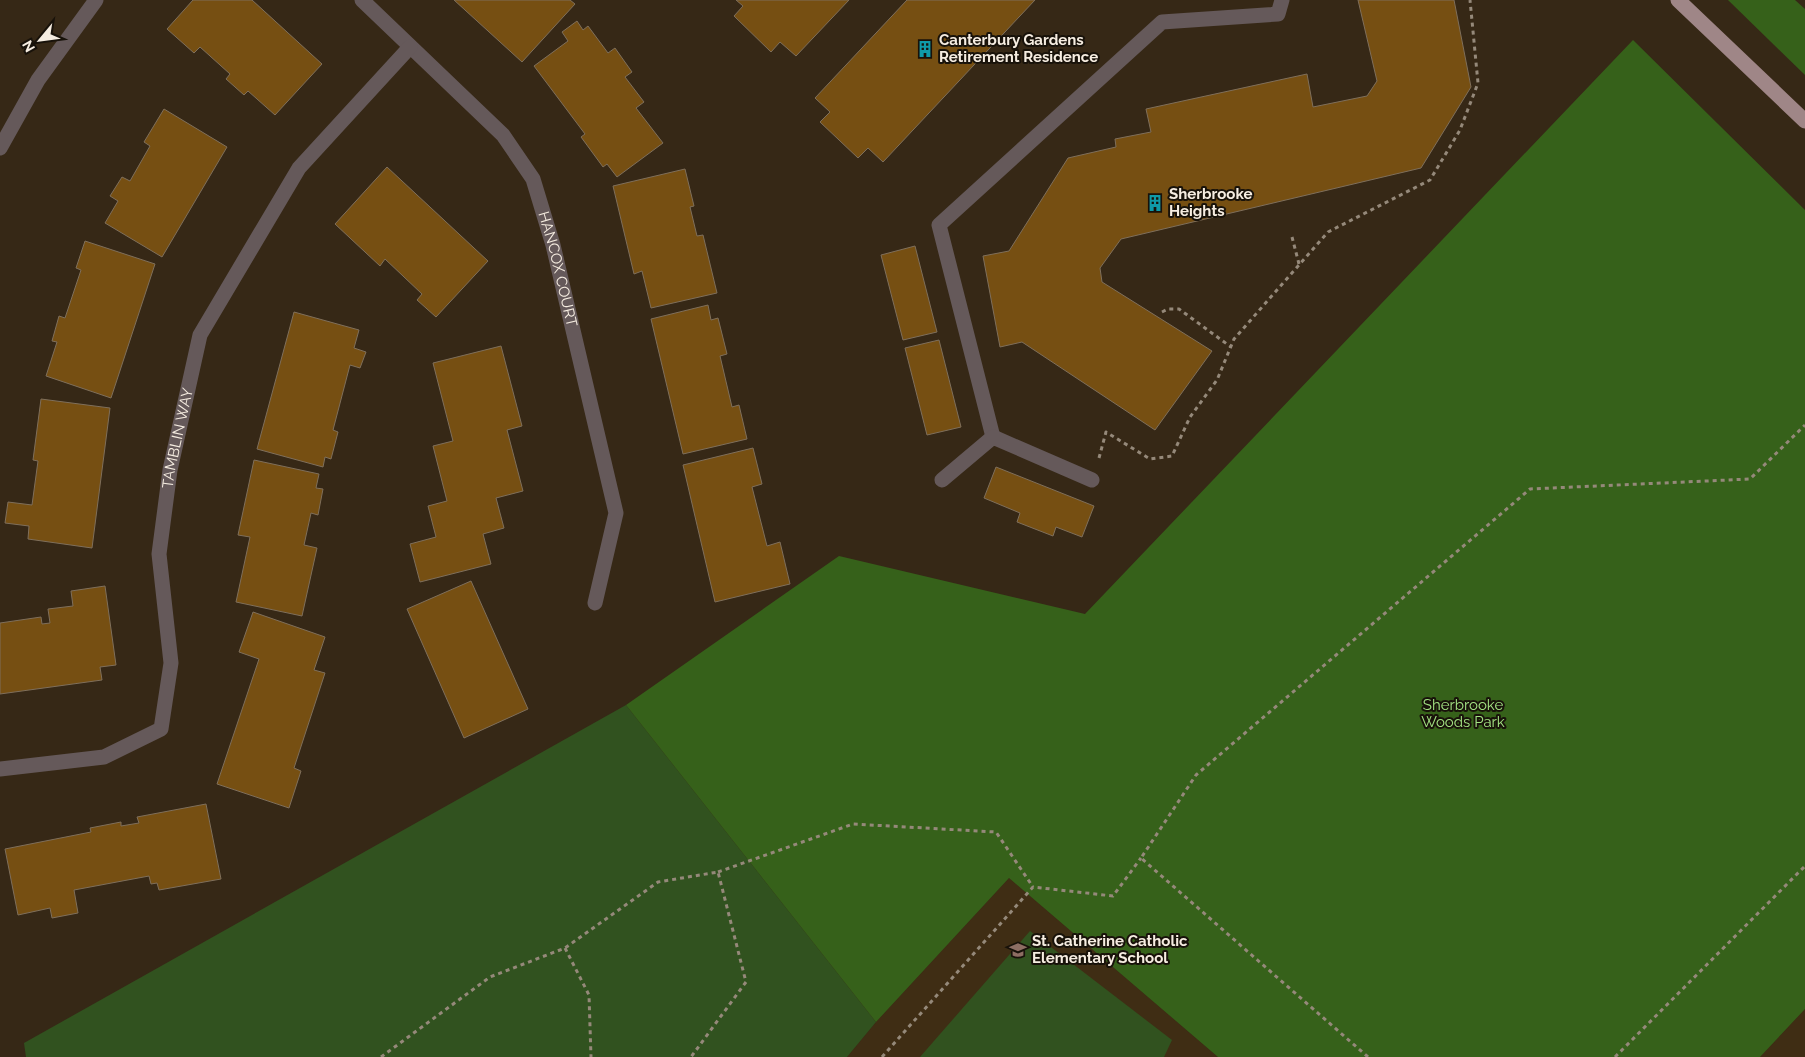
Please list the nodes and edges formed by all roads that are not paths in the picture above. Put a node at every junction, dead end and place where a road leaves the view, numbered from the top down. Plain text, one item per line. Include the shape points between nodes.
1 (96, 0) edge
2 (362, 0) edge
3 (1282, 0) edge
4 (1678, 0) edge
5 (410, 47) junction
6 (1805, 121) edge
7 (0, 148) edge
8 (993, 437) junction
9 (942, 480) dead end
10 (1092, 480) road end
11 (595, 603) dead end
12 (0, 769) edge

1 - 7 street via 38,80
2 - 5 street, HANCOX COURT
3 - 8 street via 1278,14 1162,22 939,225
4 - 6 main road
5 - 11 street, HANCOX COURT via 503,135 533,179 553,246 616,513
5 - 12 street, TAMBLIN WAY via 299,168 200,335 170,470 159,554 171,663 161,728 104,757
8 - 9 street
8 - 10 street

